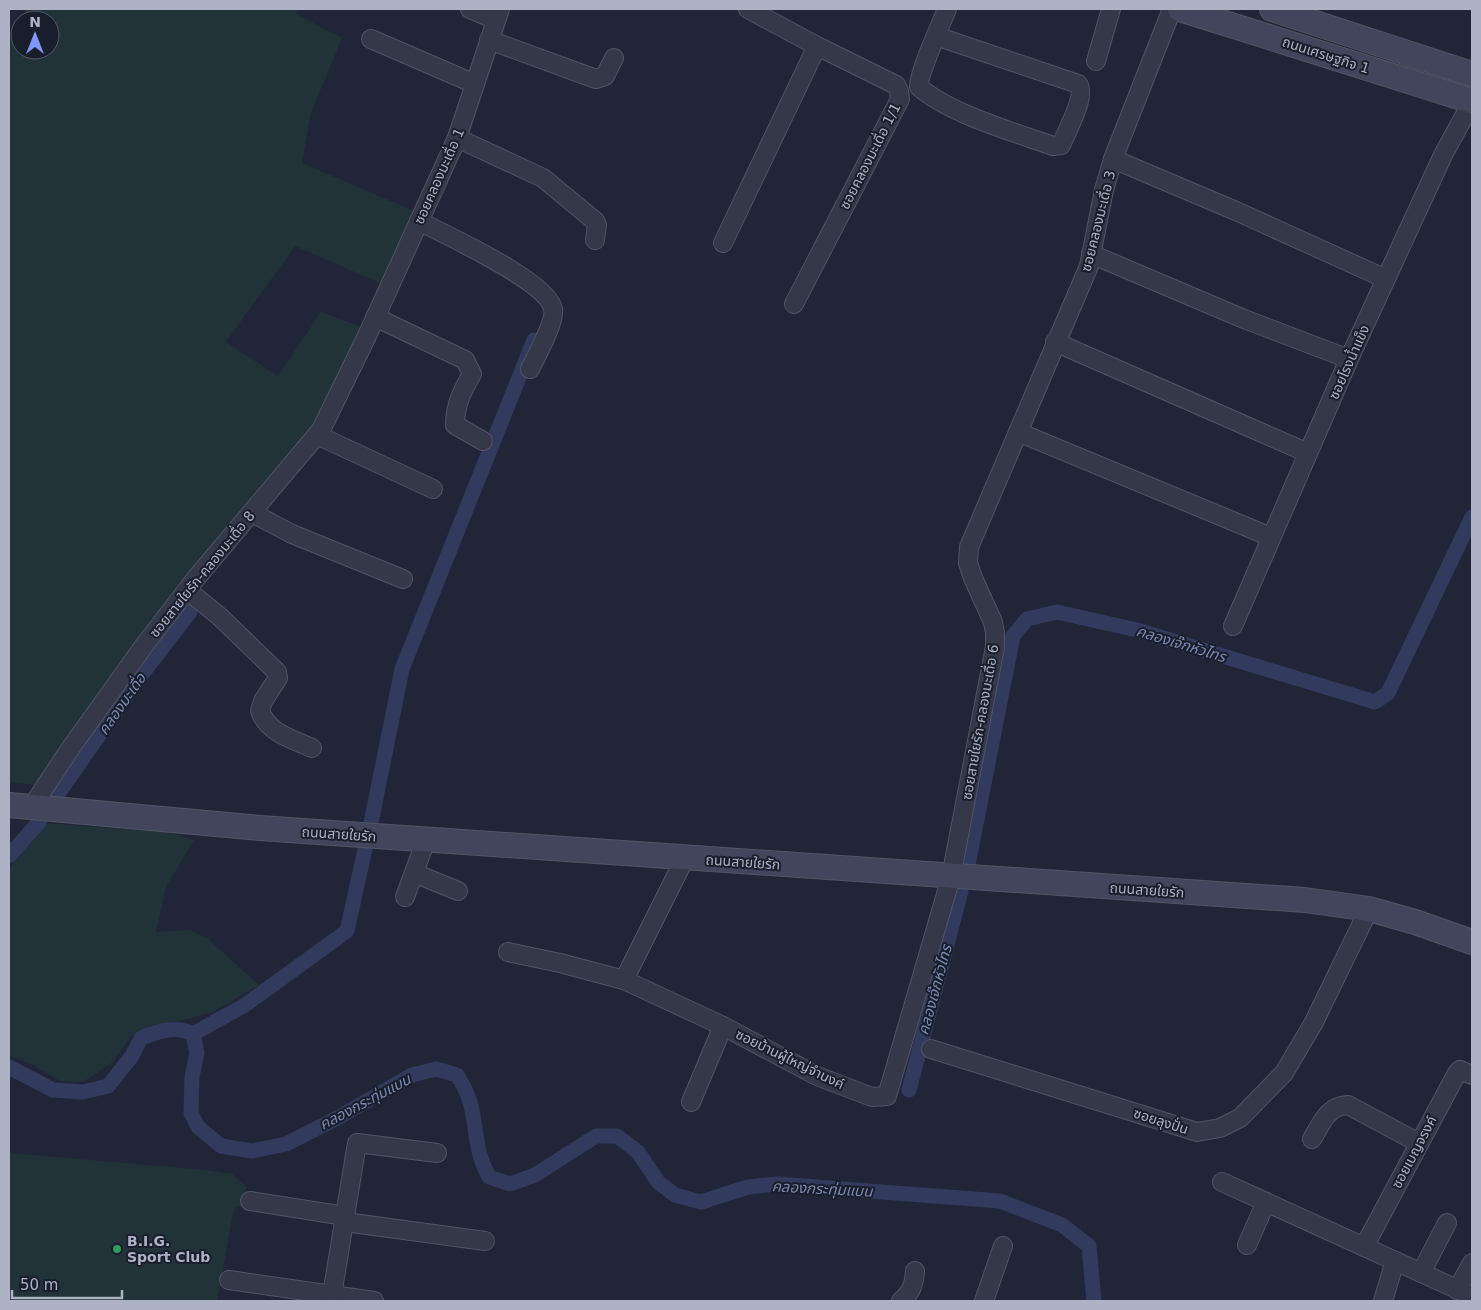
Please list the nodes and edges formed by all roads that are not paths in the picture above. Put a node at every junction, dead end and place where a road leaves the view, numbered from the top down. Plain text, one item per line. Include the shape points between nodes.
1 (470, 9) edge
2 (748, 9) edge
3 (947, 9) edge
4 (1111, 9) edge
5 (1172, 9) edge
6 (1180, 9) edge
7 (1272, 9) edge
8 (498, 15) edge
9 (936, 36) junction
10 (371, 39) dead end
11 (489, 40) junction
12 (817, 46) junction
13 (614, 58) dead end
14 (1096, 61) dead end
15 (1472, 74) edge
16 (475, 84) junction
17 (1472, 102) edge
18 (457, 138) junction
19 (1113, 159) junction
20 (419, 221) junction
21 (596, 240) dead end
22 (723, 243) dead end
23 (1091, 254) junction
24 (1386, 279) junction
25 (794, 304) dead end
26 (375, 317) junction
27 (366, 338) joint
28 (1055, 342) junction
29 (1349, 359) junction
30 (530, 370) dead end
31 (1018, 432) junction
32 (317, 436) junction
33 (483, 441) dead end
34 (1308, 453) junction
35 (433, 489) dead end
36 (252, 513) junction
37 (1271, 537) junction
38 (403, 578) dead end
39 (187, 590) junction
40 (1234, 626) dead end
41 (312, 748) dead end
42 (20, 806) edge
43 (426, 840) junction
44 (685, 858) junction
45 (414, 873) junction
46 (951, 877) junction
47 (458, 891) dead end
48 (405, 897) dead end
49 (1369, 909) junction
50 (1472, 942) edge
51 (508, 952) dead end
52 (624, 980) junction
53 (723, 1026) junction
54 (931, 1049) dead end
55 (1472, 1075) edge
56 (691, 1102) dead end
57 (1312, 1139) dead end
58 (1419, 1143) junction
59 (436, 1153) dead end
60 (1222, 1182) dead end
61 (250, 1201) dead end
62 (1266, 1202) junction
63 (345, 1219) junction
64 (1447, 1223) dead end
65 (485, 1241) dead end
66 (1247, 1244) dead end
67 (1003, 1246) dead end
68 (1364, 1248) junction
69 (1395, 1261) junction
70 (1472, 1263) edge
71 (915, 1271) dead end
72 (1421, 1273) junction
73 (229, 1280) dead end
74 (1465, 1293) edge
75 (332, 1298) edge
76 (374, 1301) edge
77 (901, 1301) edge
78 (984, 1301) edge
79 (1383, 1301) edge

1 - 8 street
2 - 12 street, ซอยคลองมะเดื่อ 1/1
3 - 9 street
4 - 14 street
5 - 19 street, ซอยคลองมะเดื่อ 3
6 - 17 street, ถนนเศรษฐกิจ 1
7 - 15 street, ถนนเศรษฐกิจ 1
8 - 11 street, ซอยคลองมะเดื่อ 1
9 - 9 street via 1078,84 1081,92 1061,145 1054,146 984,121 946,105 922,90 918,84
10 - 16 street
11 - 13 street via 596,79 605,76
11 - 16 street, ซอยคลองมะเดื่อ 1
12 - 22 street
12 - 25 street, ซอยคลองมะเดื่อ 1/1 via 896,86 900,95
16 - 18 street, ซอยคลองมะเดื่อ 1
17 - 24 street, ซอยโรงน้ำแข็ง via 1443,155
18 - 20 street, ซอยคลองมะเดื่อ 1
18 - 21 street via 543,178 595,221
19 - 23 street, ซอยคลองมะเดื่อ 3
19 - 24 street
20 - 26 street, ซอยคลองมะเดื่อ 1
20 - 30 street via 521,275 546,297 554,308 553,320
23 - 28 street, ซอยคลองมะเดื่อ 3 via 1089,266
23 - 29 street via 1244,319
24 - 29 street, ซอยโรงน้ำแข็ง
26 - 27 street, ซอยคลองมะเดื่อ 1
26 - 33 street via 465,360 472,374 459,397 455,425
27 - 32 street, ซอยสายใยรัก-คลองมะเดื่อ 8
28 - 31 street, ซอยคลองมะเดื่อ 3
28 - 34 street
29 - 34 street, ซอยโรงน้ำแข็ง
31 - 37 street
31 - 46 street, ซอยสายใยรัก-คลองมะเดื่อ 6 via 968,547 973,578 993,622 995,647
32 - 35 street
32 - 36 street, ซอยสายใยรัก-คลองมะเดื่อ 8
34 - 37 street, ซอยโรงน้ำแข็ง
36 - 38 street via 292,534
36 - 39 street, ซอยสายใยรัก-คลองมะเดื่อ 8
37 - 40 street, ซอยโรงน้ำแข็ง
39 - 41 street via 277,672 278,678 263,700 262,719 277,733
39 - 42 street, ซอยสายใยรัก-คลองมะเดื่อ 8 via 70,748
42 - 43 street, ถนนสายใยรัก
43 - 44 street, ถนนสายใยรัก
43 - 45 street
44 - 46 street, ถนนสายใยรัก
44 - 52 street
45 - 47 street
45 - 48 street
46 - 49 street, ถนนสายใยรัก via 1305,900
46 - 53 street, ซอยบ้านผู้ใหญ่จำนงค์ via 887,1096 872,1097 817,1076
49 - 50 street, ถนนสายใยรัก
49 - 54 street, ซอยลุงปั่น via 1313,1024 1284,1073 1240,1118 1220,1128 1197,1132
51 - 52 street, ซอยบ้านผู้ใหญ่จำนงค์
52 - 53 street, ซอยบ้านผู้ใหญ่จำนงค์
53 - 56 street
55 - 58 street, ซอยเบญจรงค์ via 1464,1070 1457,1073
57 - 58 street via 1328,1112 1338,1105 1348,1105
58 - 68 street, ซอยเบญจรงค์
59 - 63 street via 357,1143
60 - 62 street
61 - 63 street
62 - 66 street
62 - 68 street
63 - 65 street
63 - 75 street
64 - 72 street
67 - 78 street
68 - 69 street
69 - 72 street
69 - 79 street
70 - 74 street
71 - 77 street via 912,1288
72 - 74 street
73 - 75 street
75 - 76 street

